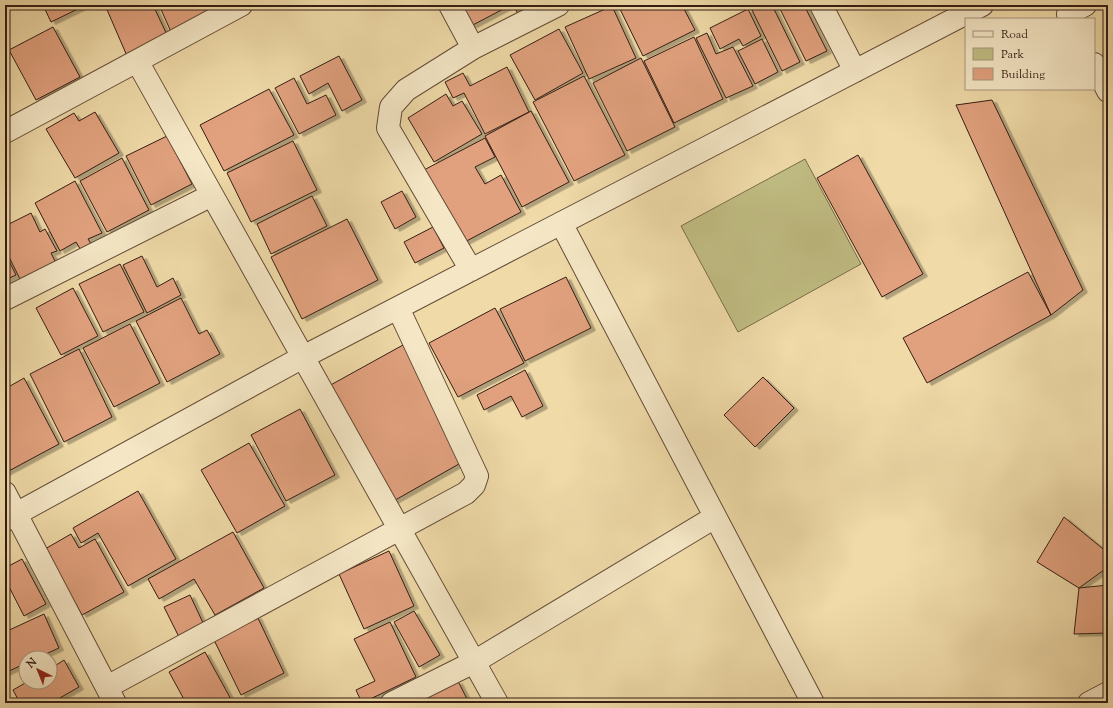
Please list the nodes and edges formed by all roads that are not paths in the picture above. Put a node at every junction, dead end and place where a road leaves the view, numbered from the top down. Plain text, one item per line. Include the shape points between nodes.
1 (450, 5) edge
2 (558, 5) edge
3 (820, 5) edge
4 (982, 5) edge
5 (237, 6) edge
6 (473, 48) junction
7 (137, 61) junction
8 (1095, 66) edge
9 (855, 71) junction
10 (1108, 91) edge
11 (5, 132) edge
12 (212, 195) junction
13 (561, 223) junction
14 (472, 270) junction
15 (5, 299) edge
16 (398, 308) junction
17 (303, 358) junction
18 (5, 493) edge
19 (11, 517) edge
20 (715, 517) junction
21 (400, 530) junction
22 (474, 662) junction
23 (1108, 693) edge
24 (111, 695) edge
25 (392, 703) edge
26 (498, 703) edge
27 (813, 703) edge
28 (1089, 703) edge

1 - 6 street
2 - 6 street
3 - 9 street
4 - 9 street
5 - 7 street
6 - 14 street via 406,90 391,107 388,128
7 - 11 street
7 - 12 street
8 - 10 street
9 - 13 street
12 - 15 street
12 - 17 street
13 - 14 street
13 - 20 street
14 - 16 street
16 - 17 street
16 - 21 street via 477,476 474,485 466,493
17 - 19 street
17 - 21 street
18 - 19 street
19 - 24 street
20 - 22 street
20 - 27 street
21 - 22 street
21 - 24 street
22 - 25 street
22 - 26 street
23 - 28 street

